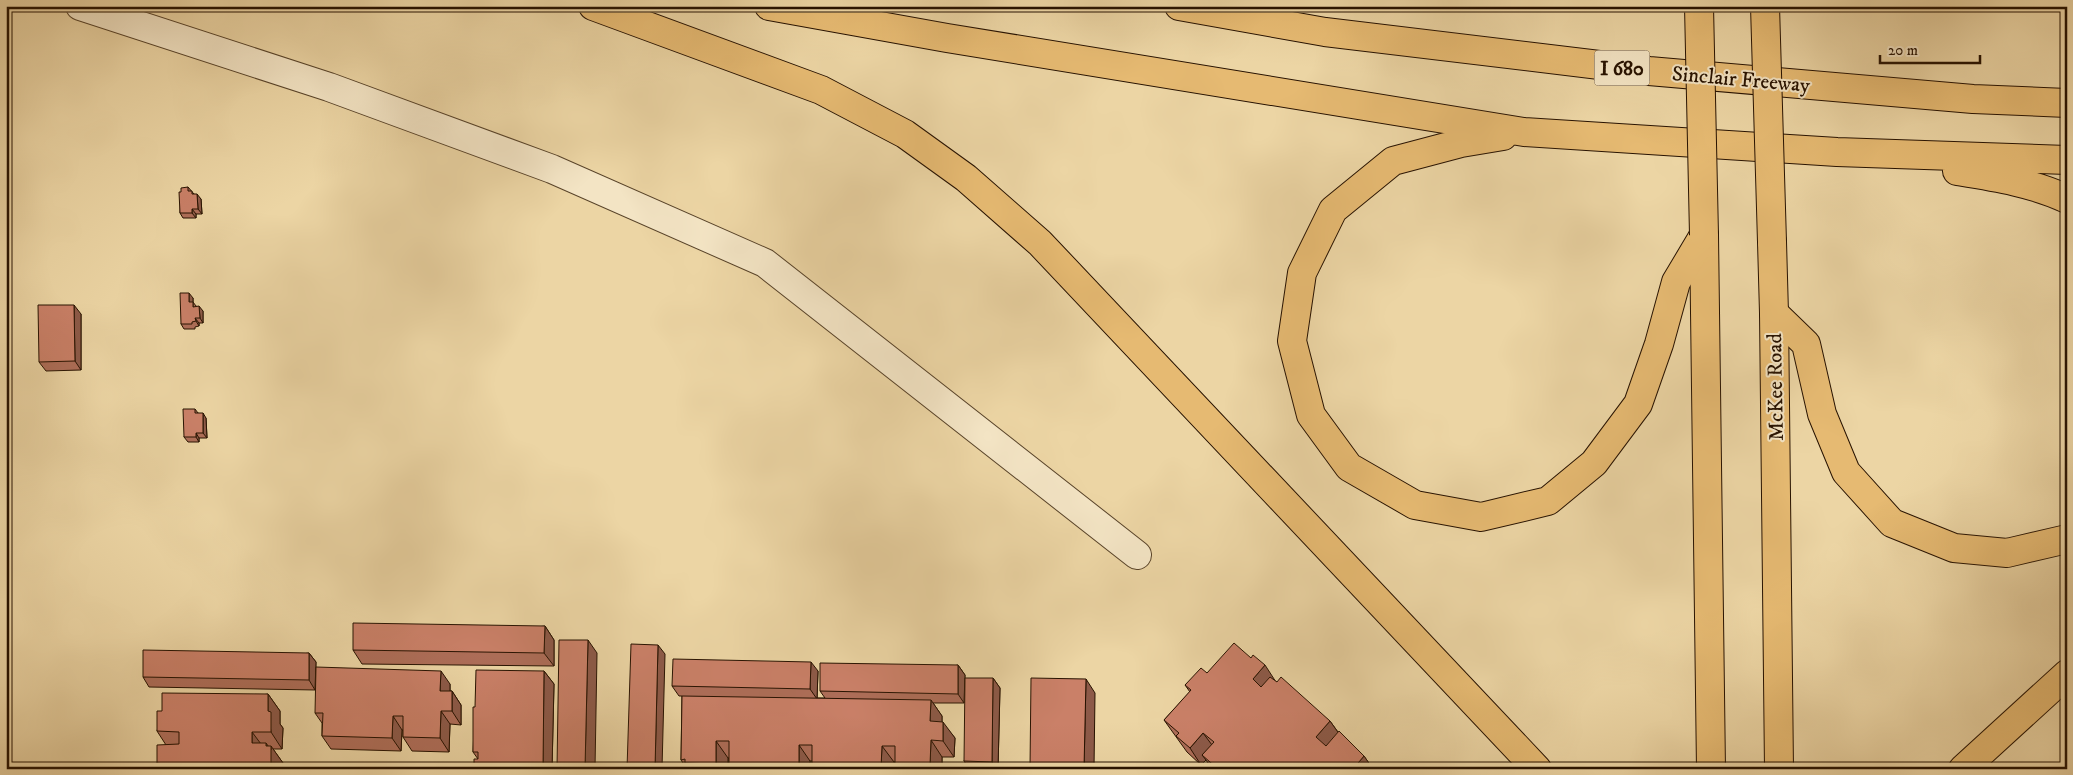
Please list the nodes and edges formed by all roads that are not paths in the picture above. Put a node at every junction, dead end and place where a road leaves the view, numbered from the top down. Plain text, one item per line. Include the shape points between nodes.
1 (80, 6) edge
2 (593, 6) edge
3 (770, 6) edge
4 (1179, 6) edge
5 (1699, 6) edge
6 (1765, 6) edge
7 (2067, 103) edge
8 (1524, 132) junction
9 (1837, 152) junction
10 (2067, 160) edge
11 (2067, 199) edge
12 (1704, 235) junction
13 (1774, 313) junction
14 (2067, 539) edge
15 (1137, 555) dead end
16 (2067, 674) edge
17 (1537, 769) edge
18 (1711, 769) edge
19 (1779, 769) edge
20 (1963, 769) edge

1 - 15 lane via 329,88 552,169 765,263
2 - 17 main road via 821,90 904,134 966,178 1040,244
3 - 8 main road via 957,40
4 - 7 main road, Sinclair Freeway / I 680 via 1325,32 1649,71 1973,99
5 - 12 main road, bridge
6 - 13 main road, McKee Road, bridge
8 - 9 main road
8 - 12 main road via 1461,143 1393,161 1333,210 1302,273 1292,341 1311,415 1349,467 1415,505 1481,517 1548,501 1594,463 1638,404 1676,282
9 - 10 main road
9 - 11 main road via 1996,177
12 - 18 main road
13 - 14 main road via 1806,344 1822,414 1846,472 1892,523 1954,548 2007,553
13 - 19 main road, McKee Road
16 - 20 main road

